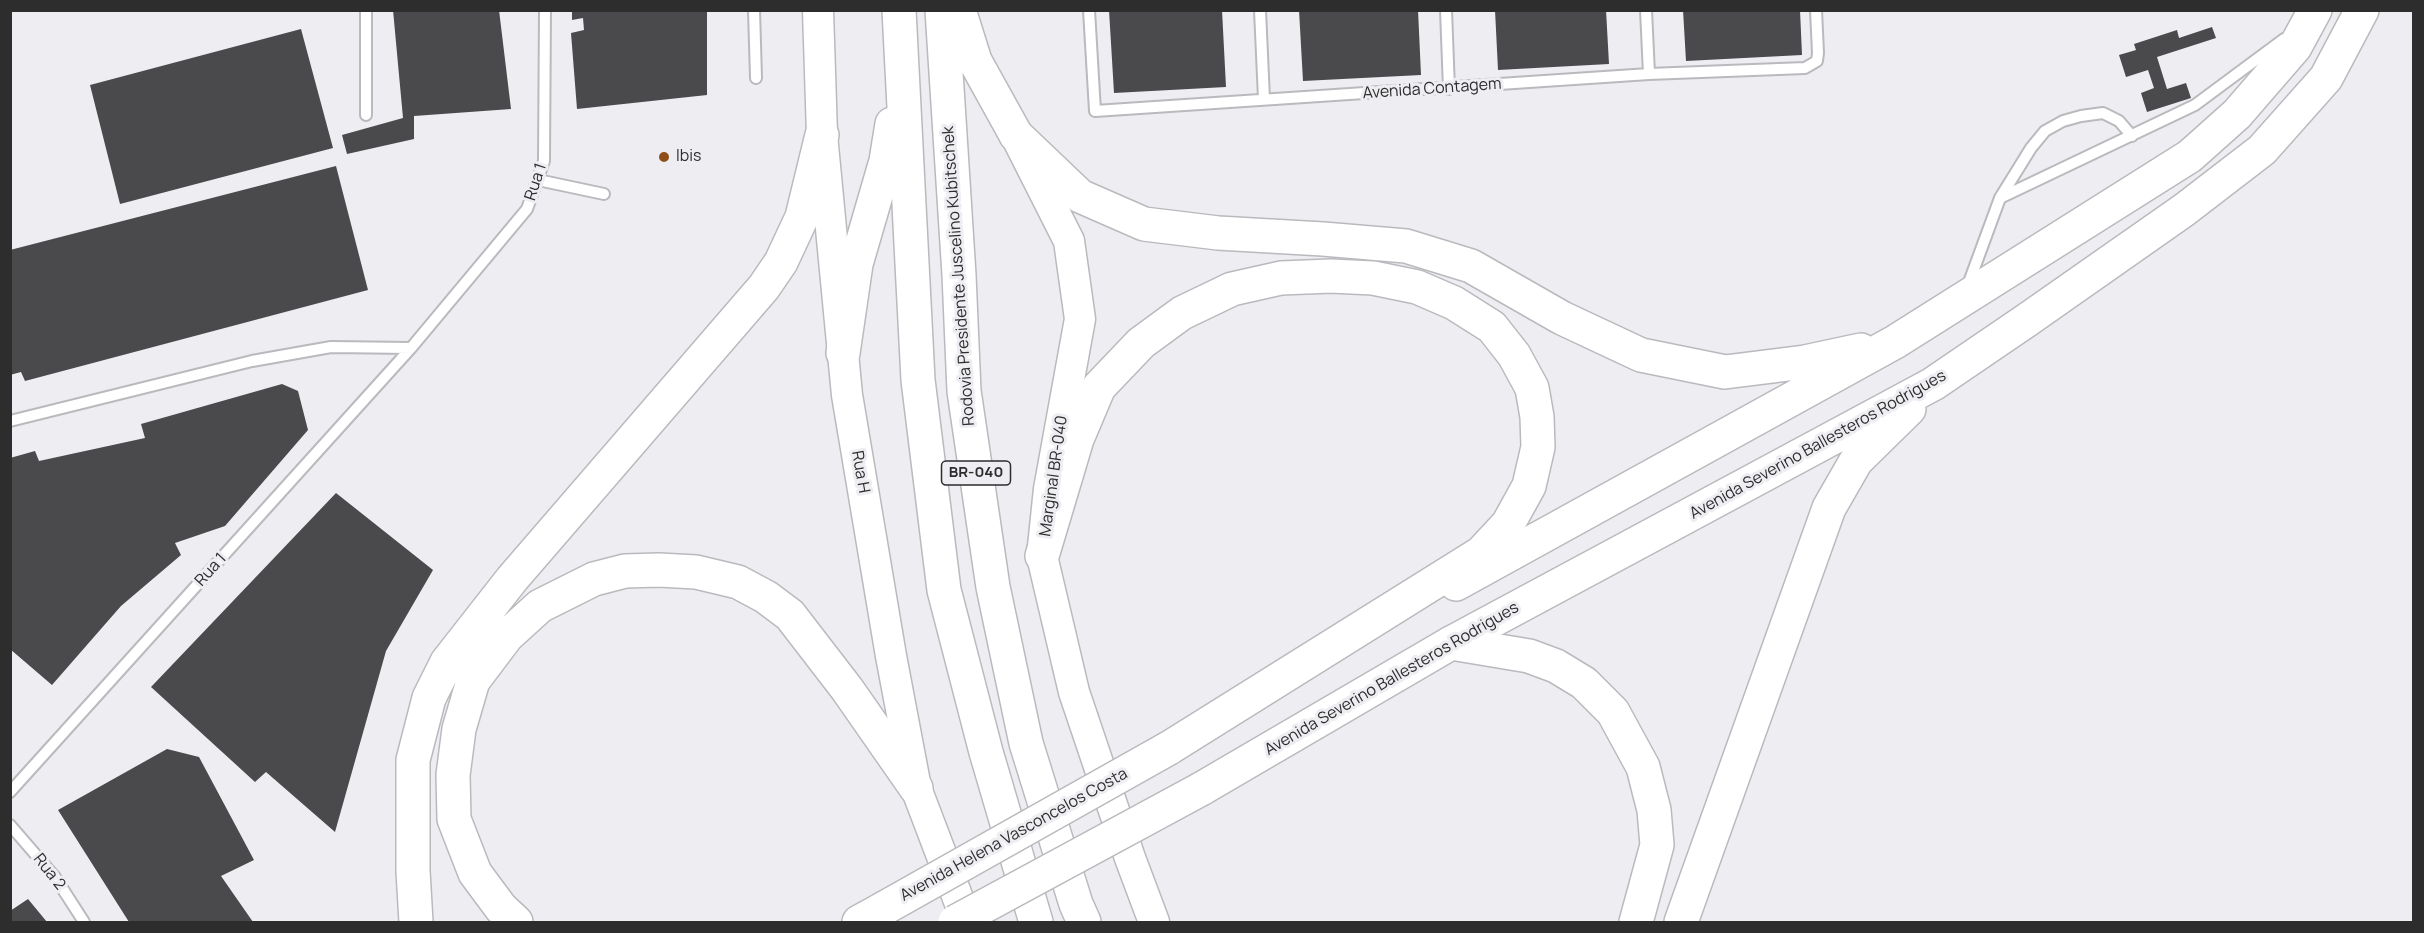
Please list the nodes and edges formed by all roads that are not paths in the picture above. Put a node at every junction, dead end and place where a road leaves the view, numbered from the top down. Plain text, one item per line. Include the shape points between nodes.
1 (366, 10) edge
2 (545, 10) edge
3 (754, 10) edge
4 (818, 10) edge
5 (899, 10) edge
6 (942, 10) edge
7 (959, 10) edge
8 (1089, 10) edge
9 (1260, 10) edge
10 (1446, 10) edge
11 (1646, 10) edge
12 (1816, 10) edge
13 (2362, 10) edge
14 (2313, 15) edge
15 (902, 69) junction
16 (1649, 74) junction
17 (756, 78) dead end
18 (1449, 89) junction
19 (1264, 99) junction
20 (366, 115) dead end
21 (822, 135) junction
22 (1016, 135) junction
23 (2132, 136) junction
24 (538, 180) junction
25 (604, 194) dead end
26 (2001, 198) junction
27 (1962, 301) junction
28 (1895, 342) junction
29 (411, 348) junction
30 (843, 353) junction
31 (1933, 384) junction
32 (10, 422) edge
33 (1042, 555) junction
34 (1451, 643) junction
35 (1270, 686) junction
36 (916, 788) junction
37 (10, 792) edge
38 (10, 825) edge
39 (870, 916) edge
40 (84, 922) edge
41 (416, 922) edge
42 (516, 922) edge
43 (955, 922) edge
44 (968, 922) edge
45 (1036, 922) edge
46 (1084, 922) edge
47 (1154, 922) edge
48 (1636, 922) edge
49 (1682, 922) edge

1 - 20 lane
2 - 24 lane, Rua 1 via 544,161
3 - 17 lane
4 - 21 main road, Rua H
5 - 15 main road, BR-040
6 - 46 main road, Rodovia Presidente Juscelino Kubitschek / BR-040 via 964,391 991,575 1026,742
7 - 22 main road via 975,61
8 - 19 lane, Avenida Contagem via 1095,111
9 - 19 lane
10 - 18 lane
11 - 16 lane
12 - 16 lane, Avenida Contagem via 1818,54 1812,66
13 - 31 main road, Avenida Severino Ballesteros Rodrigues via 2326,78 2262,150 2184,210
14 - 23 lane via 2195,105
14 - 27 main road via 2295,47 2237,114 2190,156
15 - 30 main road via 886,161 856,264
15 - 45 main road, BR-040 via 918,380 944,590
16 - 18 lane, Avenida Contagem
18 - 19 lane, Avenida Contagem
21 - 30 main road, Rua H
21 - 41 main road via 802,217 781,262 764,287 512,579 447,662 429,698 413,760
22 - 28 main road via 1080,196 1143,224 1406,246 1471,266 1562,318 1641,355 1725,372 1805,362
22 - 33 main road, Marginal BR-040 via 1069,242 1080,319 1049,489
23 - 26 lane
23 - 26 lane via 2119,121 2103,113 2063,121 2045,131 2031,148
24 - 25 lane
24 - 29 lane, Rua 1 via 528,209
26 - 27 lane
27 - 28 main road
28 - 35 main road
29 - 32 lane via 332,347 264,359
29 - 37 lane, Rua 1
30 - 36 main road, Rua H
31 - 34 main road, Avenida Severino Ballesteros Rodrigues
31 - 49 main road via 1856,461 1829,508
33 - 35 main road via 1077,439 1099,387 1141,343 1182,314 1232,289 1281,278 1330,276 1373,278 1417,287 1454,303 1492,327 1514,355 1532,388 1538,447 1529,486 1508,524 1481,553
33 - 47 main road, Marginal BR-040 via 1074,692
34 - 43 main road, Avenida Severino Ballesteros Rodrigues, bridge via 1200,789
34 - 48 main road via 1529,656 1556,666 1584,683 1613,712 1643,767 1654,810 1657,845
35 - 39 main road, Avenida Helena Vasconcelos Costa, bridge via 1169,748
36 - 42 main road via 790,615 766,597 738,582 696,572 625,571 594,579 540,606 507,636 473,681 459,729 453,775 454,819 475,873
36 - 44 main road, Rua H
38 - 40 lane, Rua 2 via 55,877

